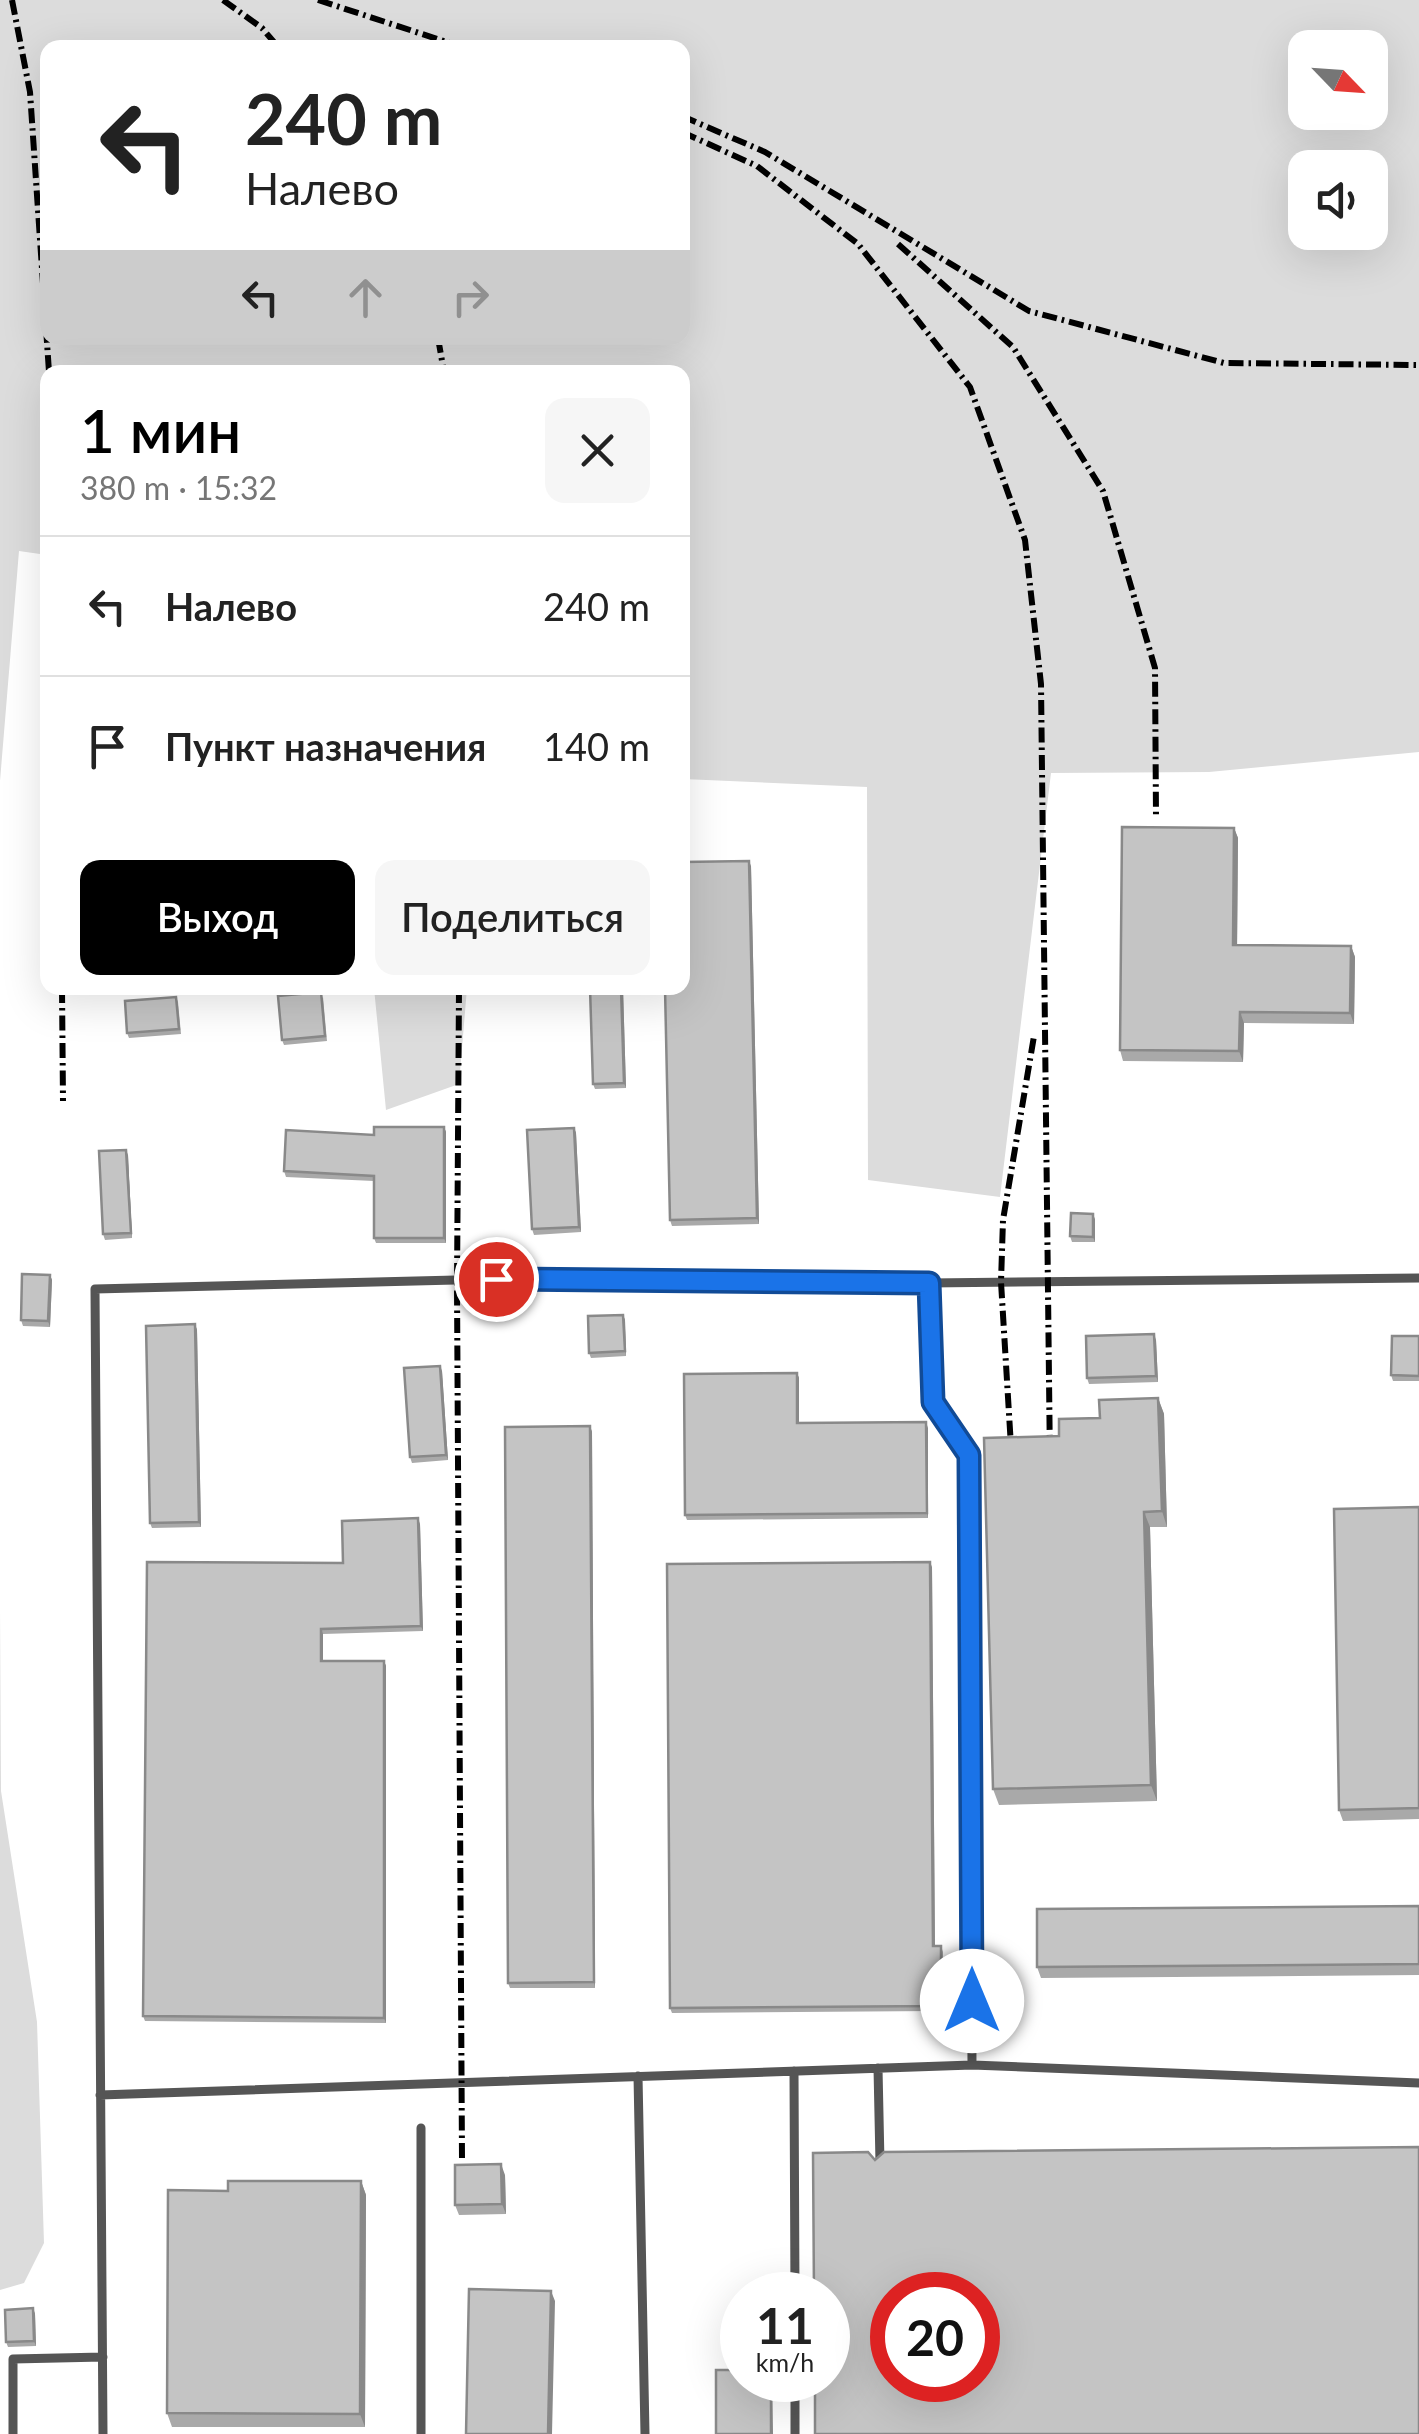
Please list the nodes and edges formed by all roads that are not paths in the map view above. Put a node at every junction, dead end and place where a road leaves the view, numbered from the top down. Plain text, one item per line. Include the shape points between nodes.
1 (1419, 1278) edge
2 (929, 1283) junction
3 (972, 2065) junction
4 (878, 2068) junction
5 (794, 2071) junction
6 (638, 2076) junction
7 (1419, 2082) edge
8 (100, 2096) junction
9 (421, 2128) dead end
10 (880, 2164) edge
11 (794, 2272) edge
12 (103, 2357) junction
13 (795, 2402) edge
14 (13, 2434) edge
15 (104, 2434) edge
16 (422, 2434) edge
17 (644, 2434) edge
18 (795, 2434) edge

1 - 2 lane
2 - 3 lane via 933,1402 969,1455
2 - 8 lane via 496,1279 95,1289
3 - 4 lane
3 - 7 lane
4 - 5 lane
4 - 10 lane
5 - 6 lane
5 - 11 lane
6 - 8 lane
6 - 17 lane
8 - 12 lane
9 - 16 lane
12 - 14 lane via 12,2359
12 - 15 lane
13 - 18 lane

